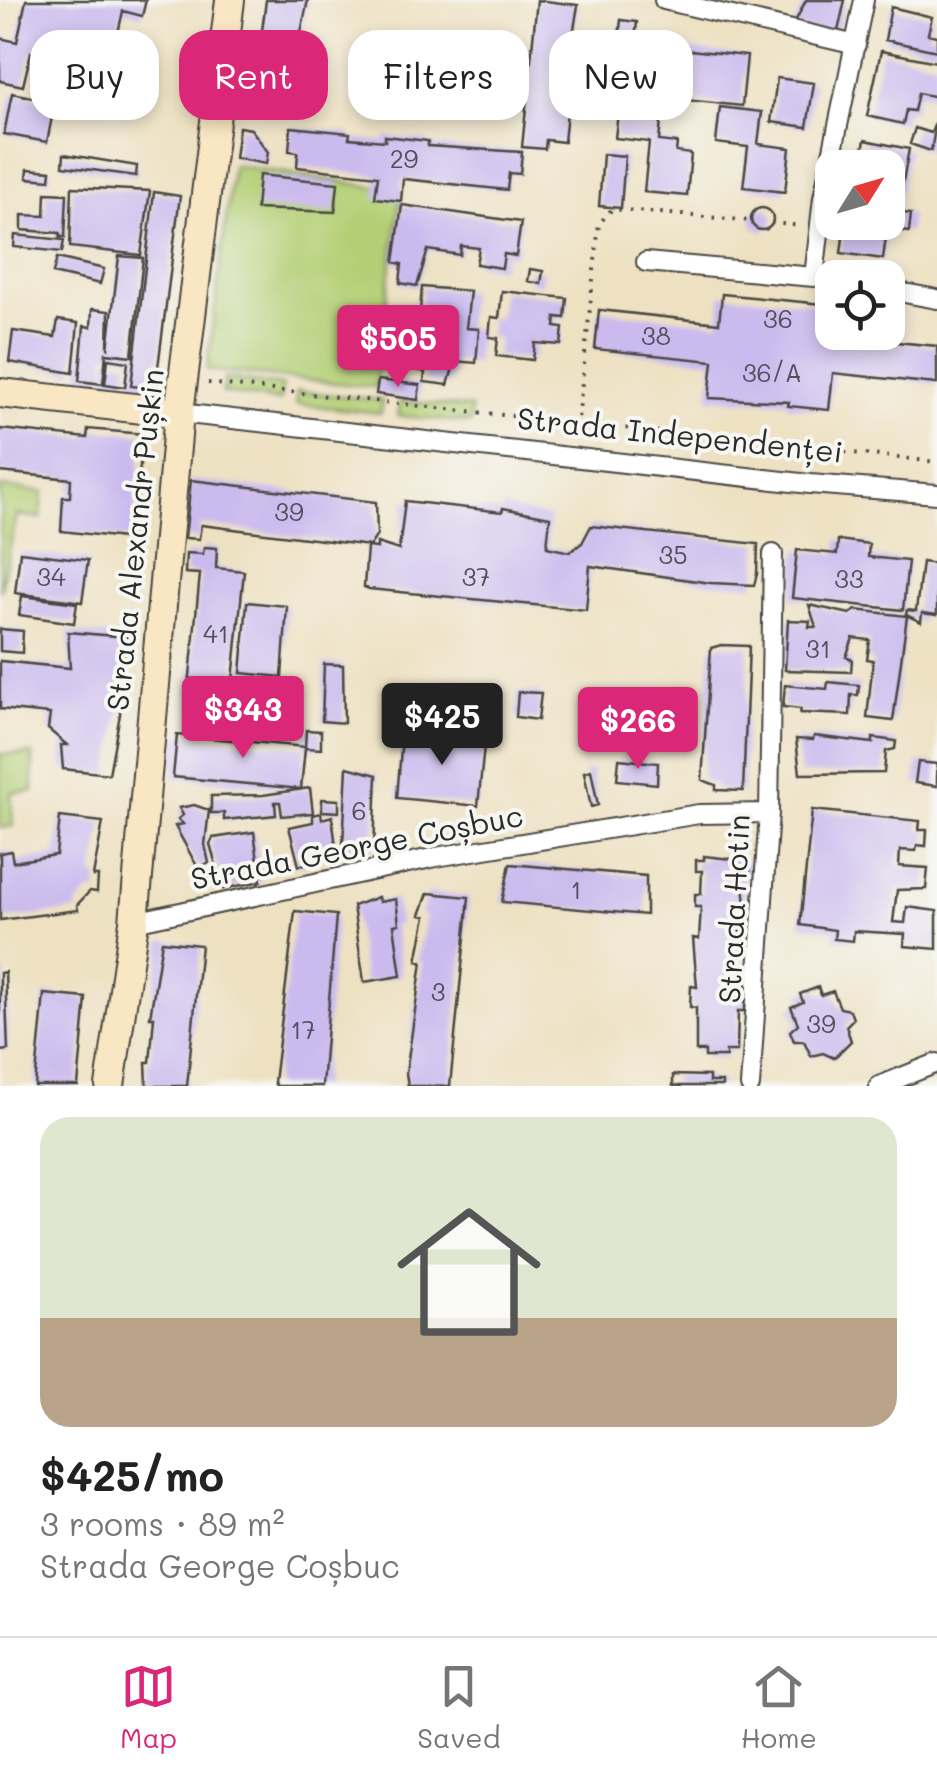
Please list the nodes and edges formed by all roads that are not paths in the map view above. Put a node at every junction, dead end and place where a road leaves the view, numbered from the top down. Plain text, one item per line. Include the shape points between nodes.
1 (230, 0) edge
2 (664, 0) edge
3 (864, 0) edge
4 (856, 45) junction
5 (822, 260) edge
6 (646, 262) dead end
7 (815, 277) edge
8 (905, 293) edge
9 (937, 299) edge
10 (0, 393) edge
11 (179, 413) junction
12 (937, 494) edge
13 (773, 554) dead end
14 (769, 813) junction
15 (134, 922) junction
16 (937, 1064) edge
17 (110, 1086) edge
18 (750, 1086) edge
19 (879, 1086) edge

1 - 11 street, Strada Alexandr Pușkin
2 - 4 street
3 - 4 street
4 - 5 street via 820,228
6 - 7 street
8 - 9 street
10 - 11 street, Strada Independenței
11 - 12 street, Strada Independenței
11 - 15 street, Strada Alexandr Pușkin
13 - 14 street, Strada Hotin
14 - 15 street, Strada George Coșbuc via 699,814 436,857
14 - 18 street, Strada Hotin
15 - 17 street, Strada Alexandr Pușkin
16 - 19 street

